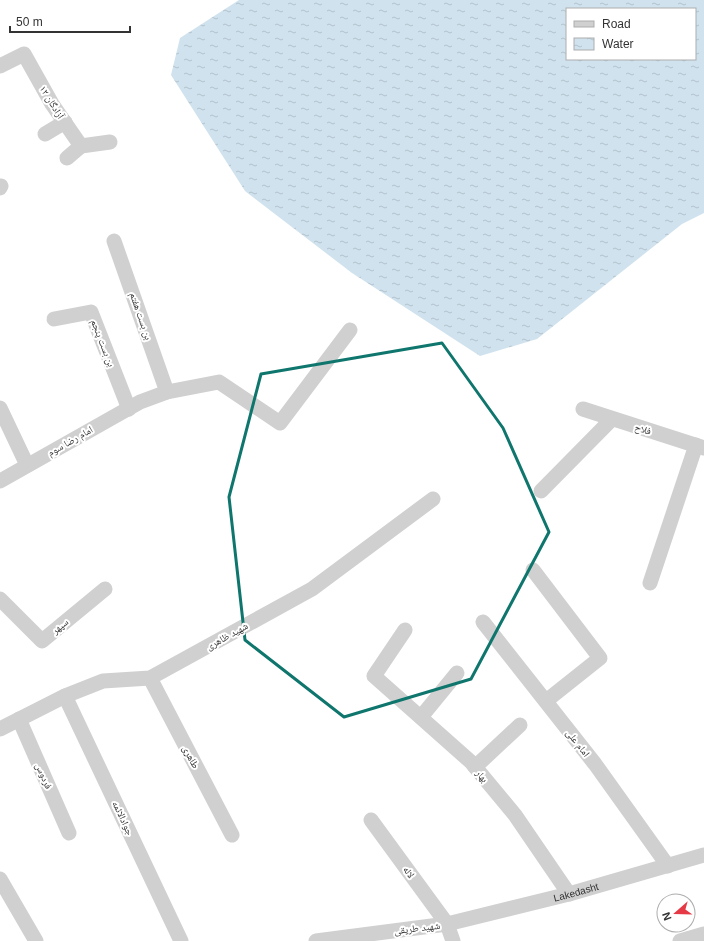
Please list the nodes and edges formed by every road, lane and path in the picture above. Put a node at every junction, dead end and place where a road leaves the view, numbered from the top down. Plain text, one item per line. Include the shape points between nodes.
1 (5, 64) edge
2 (64, 122) junction
3 (45, 134) dead end
4 (110, 142) dead end
5 (81, 146) junction
6 (67, 158) dead end
7 (114, 241) dead end
8 (54, 319) dead end
9 (350, 330) dead end
10 (167, 392) junction
11 (134, 406) junction
12 (0, 408) edge
13 (583, 409) dead end
14 (612, 419) junction
15 (700, 446) edge
16 (27, 465) junction
17 (0, 481) edge
18 (540, 491) dead end
19 (433, 498) dead end
20 (533, 570) dead end
21 (650, 583) dead end
22 (105, 589) dead end
23 (0, 599) edge
24 (484, 622) dead end
25 (405, 630) dead end
26 (457, 674) dead end
27 (150, 678) junction
28 (65, 696) junction
29 (546, 701) junction
30 (420, 717) junction
31 (19, 719) junction
32 (520, 725) dead end
33 (0, 729) edge
34 (475, 767) junction
35 (371, 820) dead end
36 (69, 833) dead end
37 (232, 835) dead end
38 (704, 855) edge
39 (668, 866) junction
40 (0, 879) edge
41 (569, 894) junction
42 (447, 924) junction
43 (704, 934) edge
44 (36, 941) edge
45 (181, 941) edge
46 (316, 941) edge
47 (453, 941) edge
48 (680, 941) edge

1 - 2 street, آزادگان ۱۲ via 24,54
2 - 3 street
2 - 5 street, آزادگان ۱۲
4 - 5 street
5 - 6 street
7 - 10 street, بن بست هفتم
8 - 11 street, بن بست پنجم via 91,312
9 - 10 street, امام رضا سوم via 280,423 219,382
10 - 11 street, امام رضا سوم
11 - 16 street, امام رضا سوم
12 - 16 street
13 - 14 street, فلاح
14 - 15 street, فلاح
14 - 18 street
15 - 21 street
16 - 17 street, امام رضا سوم
19 - 27 street, شهید ظاهری via 312,589
20 - 29 street via 600,658
22 - 23 street, سپهر via 42,641
24 - 29 street, امام علی
25 - 30 street, بهار via 374,676
26 - 30 street
27 - 28 street, شهید ظاهری via 103,681
27 - 37 street, طاهری
28 - 31 street, شهید ظاهری
28 - 45 street, جوادالائمه
29 - 39 street, امام علی
30 - 34 street, بهار
31 - 33 street, شهید ظاهری
31 - 36 street, فردوس
32 - 34 street
34 - 41 street, بهار via 515,815
35 - 42 street, لاله
38 - 39 street, Lakedasht
39 - 41 street, Lakedasht
40 - 44 street
41 - 42 street, Lakedasht
42 - 46 street, شهید طریقی
42 - 47 street, لاله
43 - 48 street

